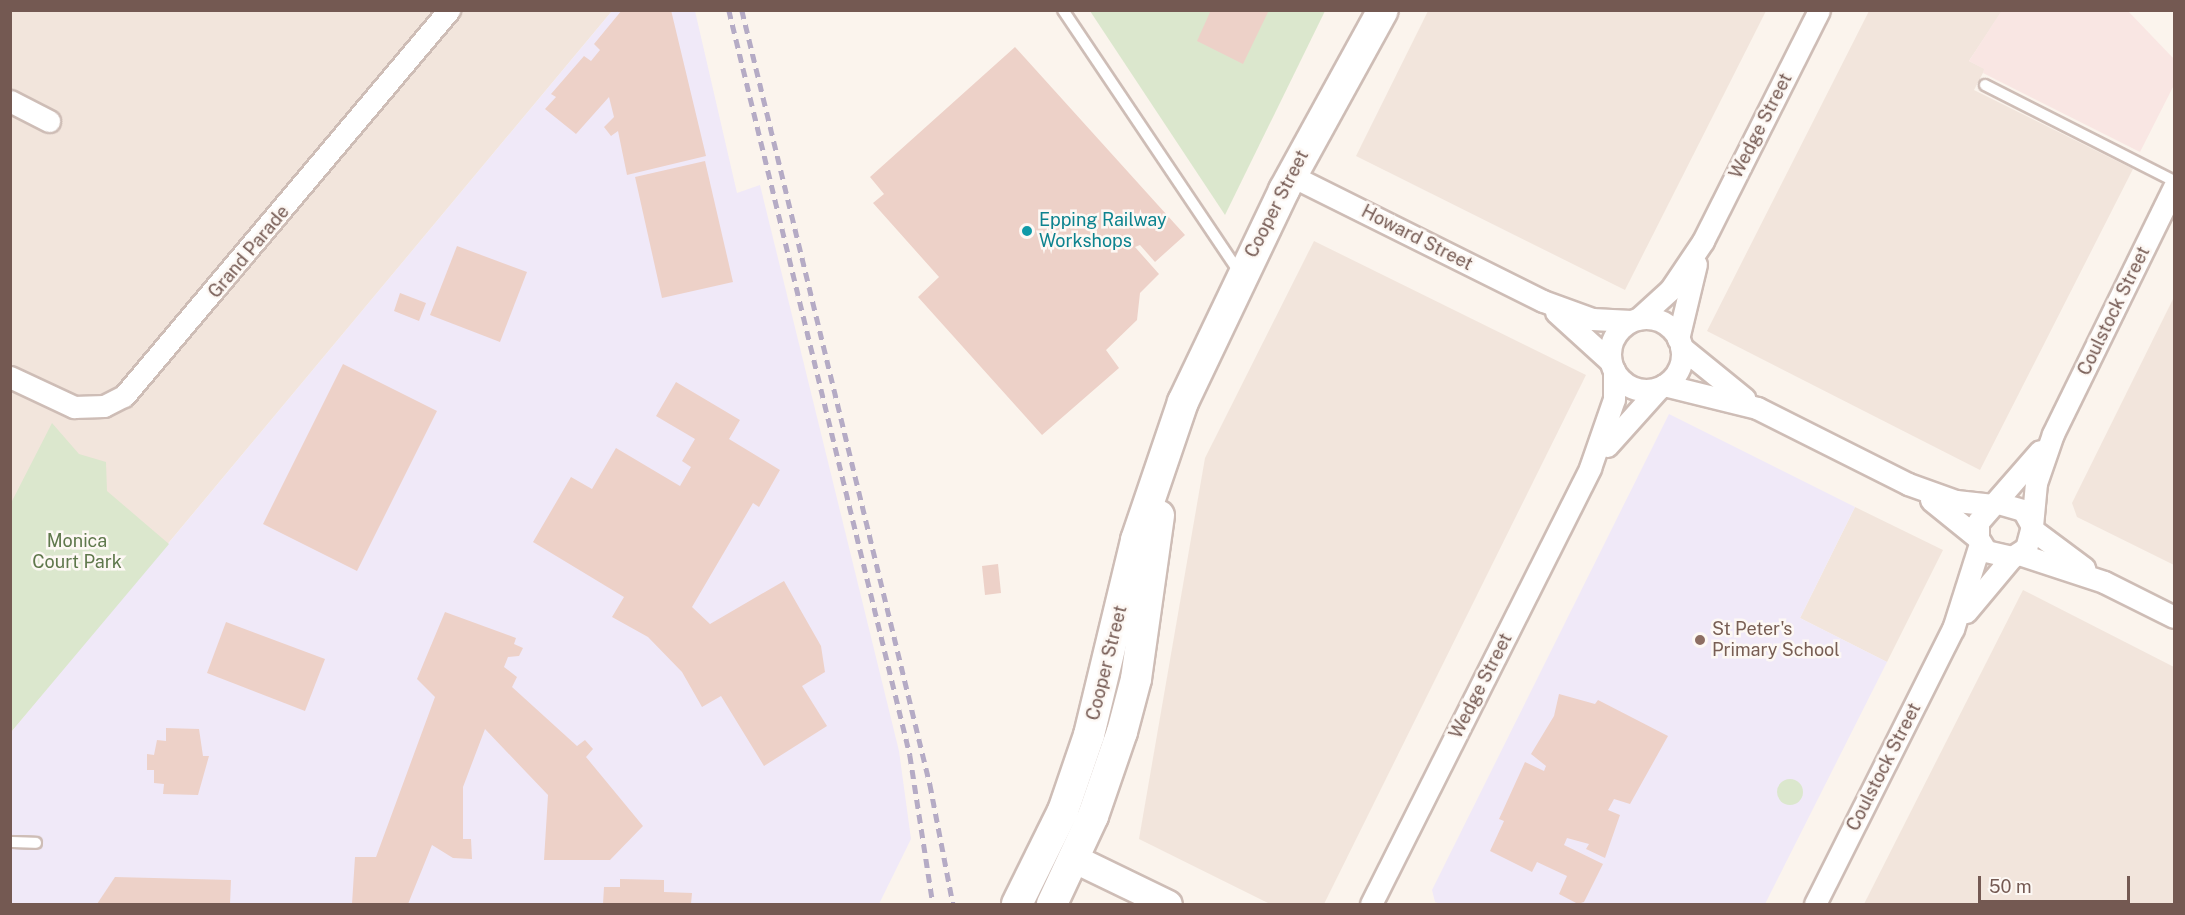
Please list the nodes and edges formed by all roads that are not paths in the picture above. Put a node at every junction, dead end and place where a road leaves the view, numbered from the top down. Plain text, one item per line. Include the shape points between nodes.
1 (449, 10) edge
2 (1063, 10) edge
3 (1368, 10) edge
4 (1383, 10) edge
5 (1819, 10) edge
6 (1985, 85) dead end
7 (10, 101) edge
8 (50, 121) dead end
9 (1318, 124) junction
10 (1292, 176) junction
11 (2175, 181) edge
12 (2175, 187) edge
13 (1703, 241) junction
14 (1241, 275) junction
15 (1543, 301) junction
16 (1635, 320) junction
17 (1680, 343) junction
18 (1612, 366) junction
19 (10, 377) edge
20 (1661, 386) junction
21 (1757, 408) junction
22 (1178, 416) junction
23 (2053, 434) junction
24 (1590, 468) junction
25 (1908, 484) junction
26 (1995, 504) junction
27 (2032, 528) junction
28 (1979, 541) junction
29 (2015, 556) junction
30 (2104, 582) junction
31 (2175, 617) edge
32 (1953, 629) junction
33 (10, 842) edge
34 (36, 843) dead end
35 (1047, 845) junction
36 (1075, 859) junction
37 (1017, 904) edge
38 (1052, 904) edge
39 (1168, 904) edge
40 (1371, 904) edge
41 (1815, 904) edge

1 - 19 street, Grand Parade via 124,396 104,406 74,407
2 - 14 lane
3 - 9 main road, Cooper Street
4 - 9 main road, Cooper Street
5 - 13 street, Wedge Street
6 - 11 lane
7 - 8 street
9 - 10 main road, Cooper Street
10 - 14 main road, Cooper Street
10 - 15 street, Howard Street
12 - 23 street, Coulstock Street
13 - 16 street, Wedge Street via 1670,290
13 - 17 street, Wedge Street via 1685,299
14 - 22 main road, Cooper Street
15 - 16 street, Howard Street via 1592,319
15 - 18 street, Howard Street
16 - 17 street via 1662,322
16 - 18 street via 1614,338
17 - 20 street via 1679,369
17 - 21 street
18 - 20 street via 1628,386
18 - 24 street, Wedge Street via 1614,399
20 - 21 street
20 - 24 street, Wedge Street via 1625,422
21 - 25 street
22 - 35 main road, Cooper Street via 1136,540 1089,735
22 - 36 main road, Cooper Street via 1136,679 1108,775
23 - 26 street, Coulstock Street
23 - 27 street, Coulstock Street via 2036,483
24 - 40 street, Wedge Street
25 - 26 street via 1956,501
25 - 28 street
26 - 27 street via 2024,510
26 - 28 street via 1981,515
27 - 29 street
27 - 30 street
28 - 29 street via 1994,556
28 - 32 street, Coulstock Street
29 - 30 street
29 - 32 street, Coulstock Street
30 - 31 street
32 - 41 street, Coulstock Street
33 - 34 lane
35 - 36 main road
35 - 37 main road, Cooper Street
36 - 38 main road, Cooper Street
36 - 39 street

